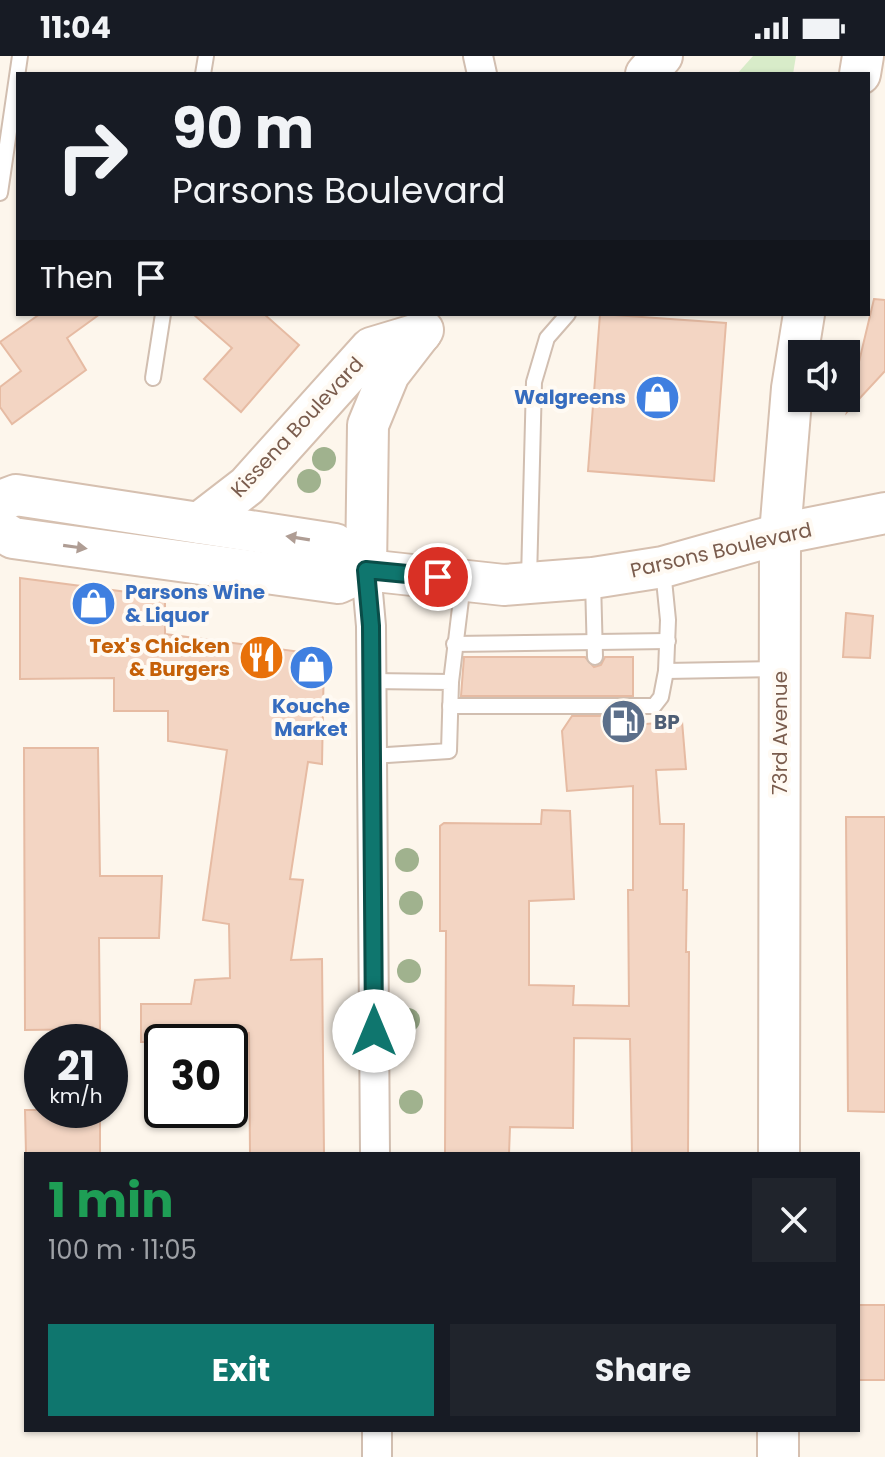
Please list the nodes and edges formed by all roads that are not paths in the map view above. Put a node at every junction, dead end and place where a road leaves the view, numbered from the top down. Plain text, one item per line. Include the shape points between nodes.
1 (662, 56) edge
2 (648, 72) edge
3 (16, 83) edge
4 (0, 193) edge
5 (163, 316) edge
6 (566, 316) edge
7 (804, 316) edge
8 (429, 324) edge
9 (153, 378) dead end
10 (0, 501) edge
11 (885, 513) edge
12 (199, 523) junction
13 (0, 530) edge
14 (780, 534) junction
15 (663, 567) junction
16 (366, 570) junction
17 (593, 578) junction
18 (463, 580) junction
19 (529, 583) junction
20 (668, 641) junction
21 (454, 644) junction
22 (595, 650) junction
23 (780, 669) junction
24 (666, 671) junction
25 (371, 681) junction
26 (451, 682) junction
27 (450, 706) junction
28 (372, 756) junction
29 (375, 1152) edge
30 (779, 1152) edge
31 (377, 1432) edge
32 (778, 1432) edge
33 (377, 1457) edge
34 (778, 1457) edge

1 - 2 street
3 - 4 lane
5 - 9 lane
6 - 19 lane via 547,338 534,382
7 - 14 street, 73rd Avenue
8 - 12 street, Kissena Boulevard via 371,348 247,486
8 - 16 street via 389,374 368,425
10 - 12 street via 16,495
11 - 14 street, Parsons Boulevard
16 -> 12 street via 335,544
13 -> 16 street, Parsons Boulevard via 13,538 338,583
14 - 15 street, Parsons Boulevard
14 - 23 street, 73rd Avenue
15 - 17 street, Parsons Boulevard
15 - 20 lane
16 - 18 street, Parsons Boulevard
16 - 25 street
17 - 19 street, Parsons Boulevard
17 - 22 lane
18 - 19 street, Parsons Boulevard
18 - 21 lane
20 - 22 lane
20 - 24 lane
21 - 22 lane
21 - 26 lane
23 - 24 lane
23 - 30 street, 73rd Avenue
24 - 27 lane via 654,706 544,701
25 - 26 lane
25 - 28 street
26 - 27 lane
27 - 28 lane via 449,751
28 - 29 street
31 - 33 street
32 - 34 street

